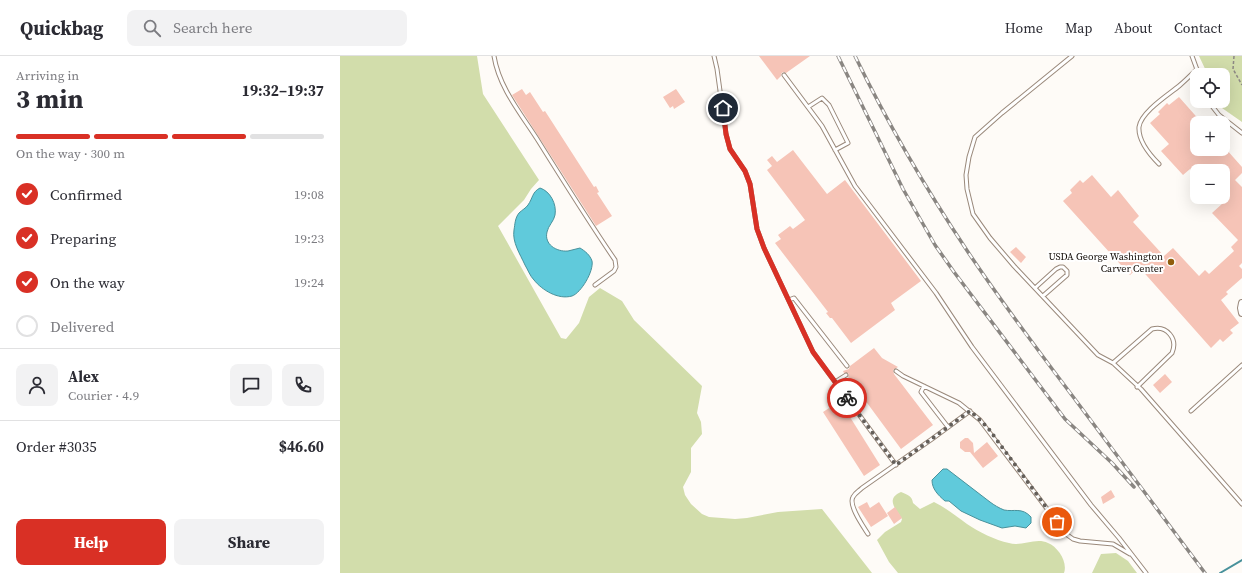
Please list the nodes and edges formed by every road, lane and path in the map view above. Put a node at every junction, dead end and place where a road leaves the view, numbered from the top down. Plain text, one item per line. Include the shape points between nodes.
1 (494, 56) edge
2 (714, 56) edge
3 (1072, 56) edge
4 (1192, 56) edge
5 (1234, 56) edge
6 (1197, 68) edge
7 (784, 75) dead end
8 (1190, 76) edge
9 (1242, 85) edge
10 (808, 107) junction
11 (1214, 108) edge
12 (1242, 133) edge
13 (835, 150) junction
14 (1159, 164) dead end
15 (595, 285) dead end
16 (1035, 288) junction
17 (1043, 296) junction
18 (789, 300) junction
19 (1242, 302) edge
20 (1242, 313) edge
21 (1113, 363) junction
22 (1242, 365) edge
23 (847, 366) dead end
24 (896, 371) dead end
25 (846, 375) dead end
26 (834, 382) junction
27 (924, 386) junction
28 (1137, 387) junction
29 (970, 411) junction
30 (1191, 411) dead end
31 (948, 427) junction
32 (896, 465) junction
33 (1242, 504) edge
34 (868, 534) dead end
35 (1133, 556) junction
36 (1146, 573) edge

1 - 15 lane via 496,68 509,96 615,260 614,271
2 - 18 lane via 730,149 748,177 757,229
3 - 16 lane via 975,137 966,175 973,214 990,238
4 - 6 lane
5 - 9 path via 1233,70
7 - 10 lane
8 - 14 lane via 1152,108 1140,123 1141,139
10 - 13 lane
10 - 13 lane via 822,98 829,105 848,143
11 - 12 lane
13 - 35 lane via 855,186 979,356 1091,505
16 - 17 lane
16 - 17 lane via 1056,270 1063,267 1067,271 1067,275
17 - 21 lane via 1098,355
18 - 23 lane via 794,298
18 - 26 lane via 813,352
19 - 20 street
21 - 28 lane
21 - 28 lane via 1152,329 1164,329 1174,340 1172,353
22 - 30 lane
24 - 27 lane
25 - 26 lane
26 - 32 lane
27 - 29 lane
27 - 31 lane via 921,392
28 - 33 lane
29 - 31 lane
29 - 35 lane via 988,428 1066,534 1080,541 1113,544
31 - 32 lane
32 - 34 lane via 853,496 853,510
35 - 36 lane

